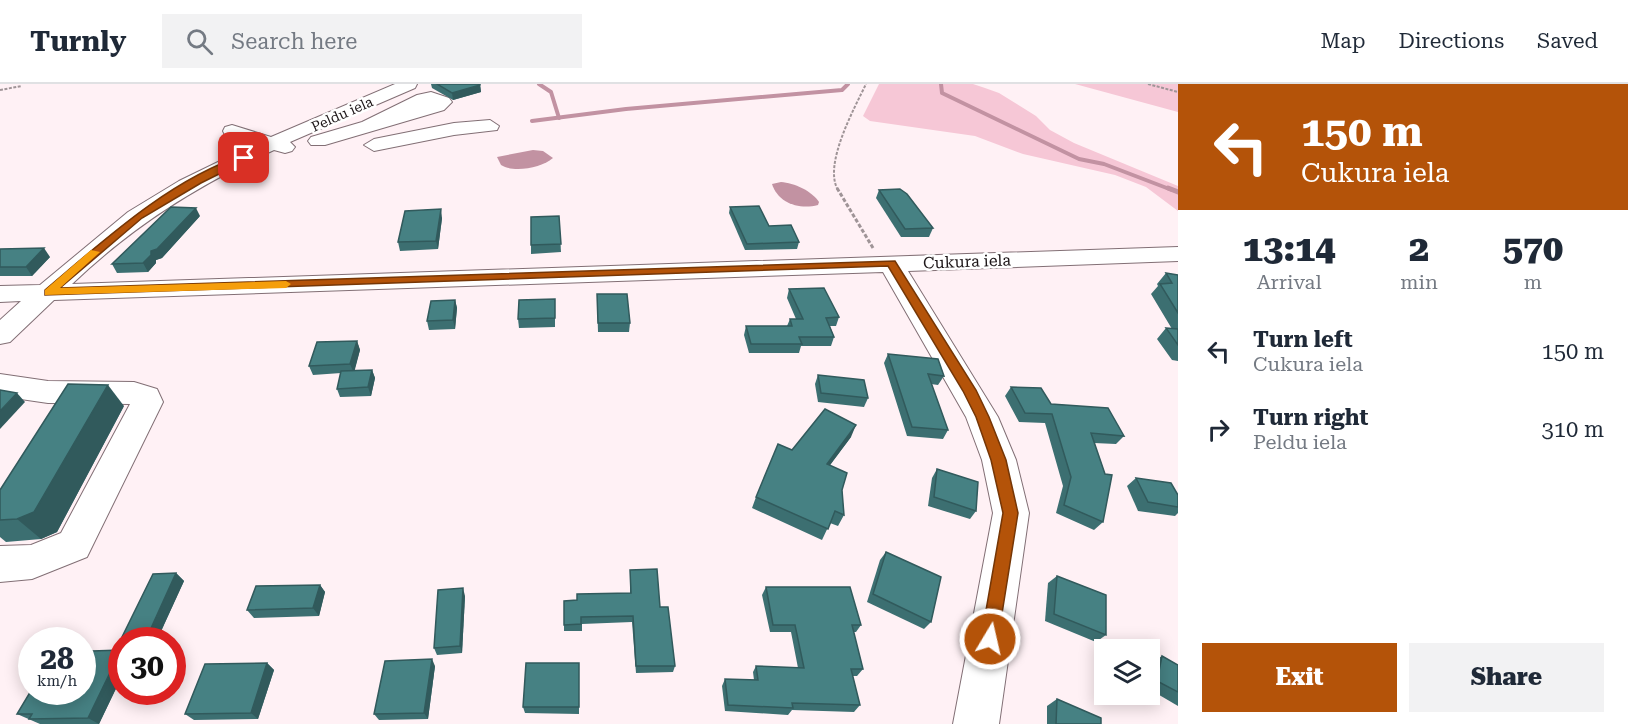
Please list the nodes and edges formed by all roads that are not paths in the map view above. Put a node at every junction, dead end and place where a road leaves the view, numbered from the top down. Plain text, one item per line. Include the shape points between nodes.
1 (409, 84) edge
2 (490, 126) dead end
3 (365, 128) dead end
4 (232, 131) dead end
5 (281, 146) junction
6 (367, 148) dead end
7 (308, 153) dead end
8 (1178, 254) edge
9 (885, 260) junction
10 (49, 292) junction
11 (0, 294) edge
12 (0, 335) edge
13 (0, 385) edge
14 (0, 564) edge
15 (976, 724) edge

1 - 5 street, Peldu iela
2 - 6 street via 432,133
3 - 5 street
4 - 5 street
5 - 7 street, Peldu iela
5 - 10 street, Peldu iela via 228,165 157,203
8 - 9 street, Cukura iela
9 - 10 street, Cukura iela
9 - 15 street via 982,417 999,460 1011,513
10 - 11 street, Cukura iela
10 - 12 street, Peldu iela
13 - 14 street via 48,392 134,393 146,397 147,402 74,545 32,562

